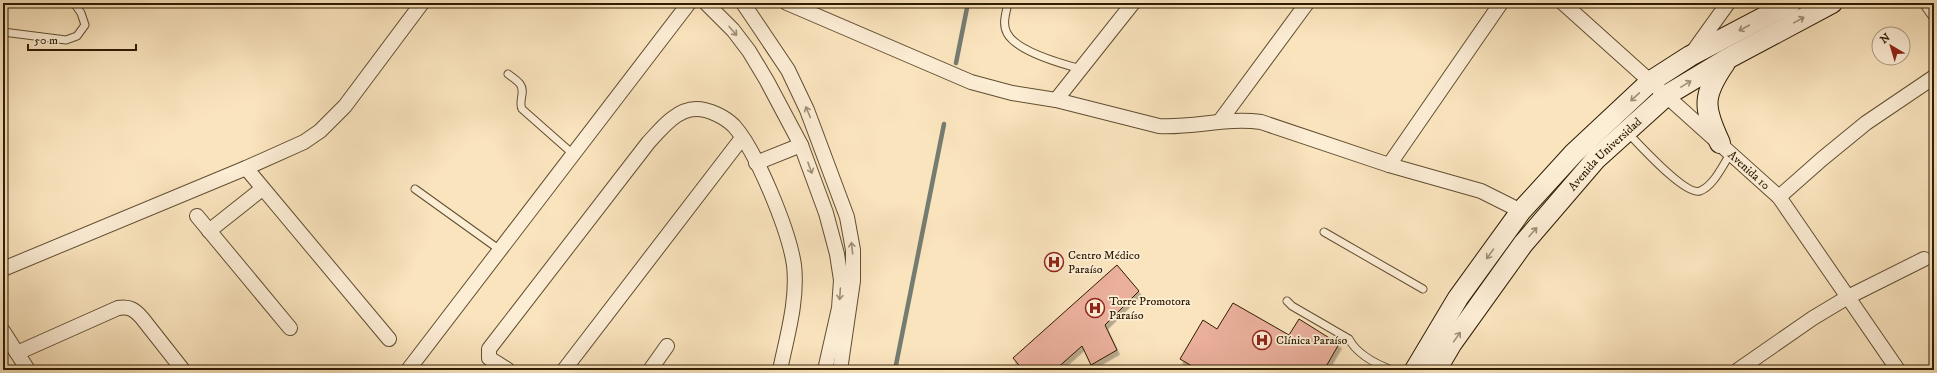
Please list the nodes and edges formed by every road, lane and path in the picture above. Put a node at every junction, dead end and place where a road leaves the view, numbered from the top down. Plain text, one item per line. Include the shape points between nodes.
1 (74, 3) edge
2 (422, 3) edge
3 (689, 3) edge
4 (706, 3) edge
5 (743, 3) edge
6 (787, 3) edge
7 (1008, 3) edge
8 (1133, 3) edge
9 (1307, 3) edge
10 (1501, 3) edge
11 (1563, 3) edge
12 (1728, 3) edge
13 (1791, 3) edge
14 (1832, 3) edge
15 (1927, 3) edge
16 (1934, 13) edge
17 (3, 32) edge
18 (1690, 56) junction
19 (1727, 59) junction
20 (1081, 70) junction
21 (508, 74) dead end
22 (1934, 77) edge
23 (1651, 81) junction
24 (1667, 95) junction
25 (1056, 100) junction
26 (1220, 121) junction
27 (1627, 132) junction
28 (742, 138) junction
29 (801, 145) junction
30 (1726, 148) junction
31 (573, 154) junction
32 (756, 163) junction
33 (1389, 165) junction
34 (246, 168) junction
35 (262, 189) junction
36 (415, 189) dead end
37 (1779, 197) junction
38 (1521, 211) junction
39 (197, 216) dead end
40 (209, 231) junction
41 (1324, 232) dead end
42 (500, 250) junction
43 (1924, 259) dead end
44 (3, 269) edge
45 (1423, 289) dead end
46 (1848, 297) junction
47 (1287, 301) dead end
48 (290, 328) dead end
49 (3, 331) edge
50 (388, 339) dead end
51 (667, 346) dead end
52 (17, 353) junction
53 (28, 370) edge
54 (183, 370) edge
55 (408, 370) edge
56 (508, 370) edge
57 (564, 370) edge
58 (650, 370) edge
59 (780, 370) edge
60 (825, 370) edge
61 (840, 370) edge
62 (1392, 370) edge
63 (1415, 370) edge
64 (1436, 370) edge
65 (1738, 370) edge
66 (1898, 370) edge

1 - 17 lane via 85,25 78,36 66,40
2 - 34 street via 345,106 330,122 304,142
3 - 31 street
4 -> 29 street via 749,51
61 -> 5 street via 853,281 853,250 847,216 807,110 788,70
6 - 25 street via 971,82 1012,93
7 - 20 lane via 1004,25 1013,41 1023,48
8 - 20 street
9 - 26 street
10 - 33 street
11 - 23 street, Avenida 10
12 - 18 street
13 -> 18 street, Avenida Universidad
19 -> 14 street, Avenida Universidad
15 - 16 street
18 - 23 street, Avenida Universidad
24 -> 19 street, Avenida Universidad
19 - 30 street via 1714,78 1706,106 1710,121
20 - 25 street
21 - 31 lane via 523,89 520,104 522,109
22 - 37 street via 1866,123
23 - 24 street, Avenida 10
23 -> 38 street, Avenida Universidad via 1574,153
24 - 27 street, Avenida Universidad
24 - 30 street, Avenida 10
25 - 26 street via 1159,126
26 - 33 street via 1242,119 1261,122
27 - 30 lane via 1663,169 1693,191 1708,186
64 -> 27 street, Avenida Universidad via 1452,343 1523,244 1596,159
28 - 32 street
28 - 56 street via 722,117 696,109 682,111 667,123 648,143 489,349 489,358
28 - 57 street
29 - 32 street
29 -> 60 street via 826,213 841,280
30 - 37 street, Avenida 10
31 - 42 street
32 - 59 street via 789,242 794,266 791,318
33 - 38 street via 1480,191
34 - 35 street
34 - 44 street
35 - 40 street
35 - 50 street
36 - 42 lane
37 - 46 street, Avenida 10
38 -> 63 street, Avenida Universidad via 1458,298
39 - 40 street
40 - 48 street
41 - 45 lane
42 - 55 street
43 - 46 street
46 - 65 street via 1812,318
46 - 66 street, Avenida 10
47 - 62 lane via 1349,339 1354,348 1363,355
49 - 52 street
51 - 58 street
52 - 53 street
52 - 54 street via 127,306 135,310

